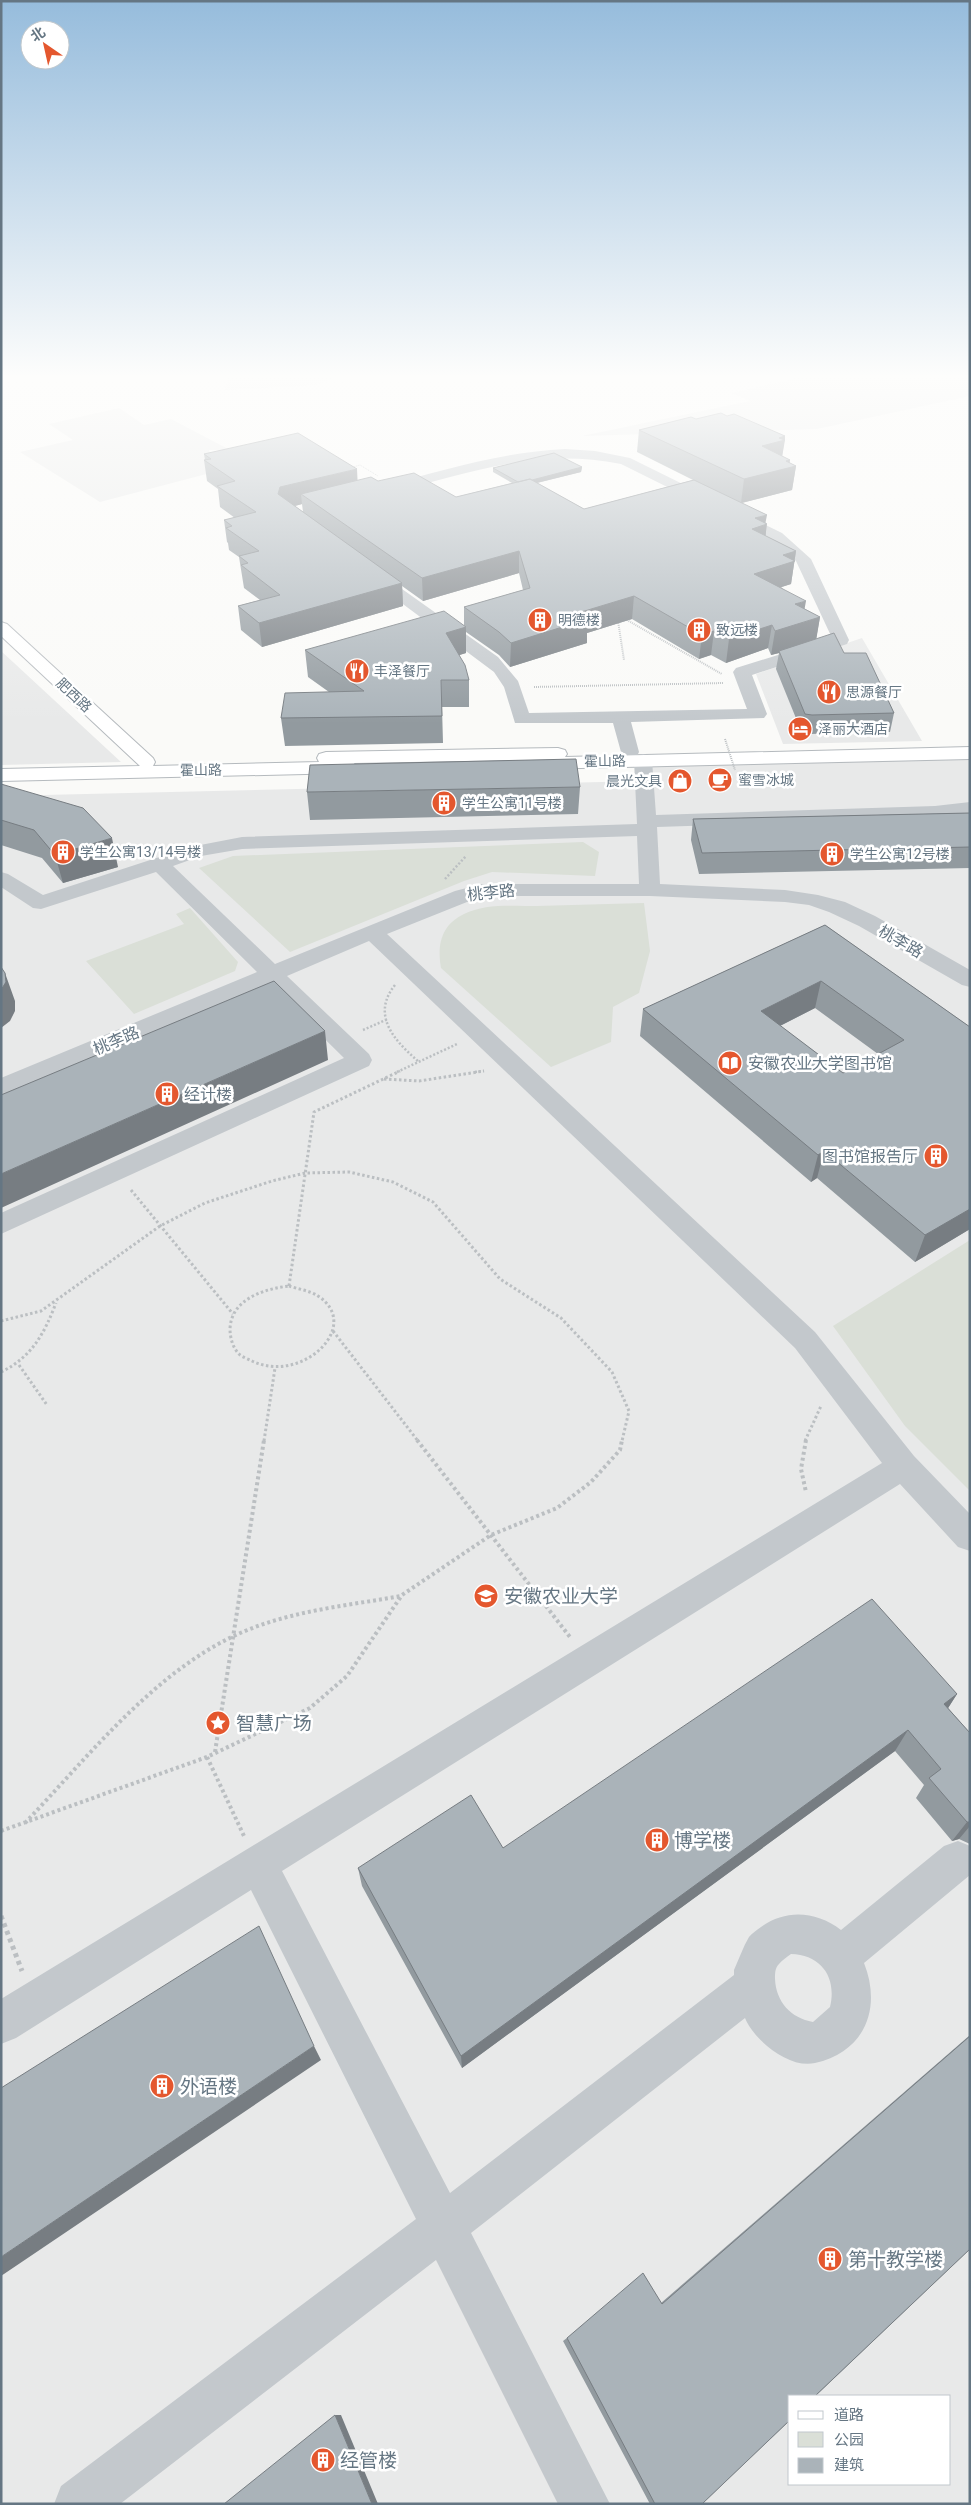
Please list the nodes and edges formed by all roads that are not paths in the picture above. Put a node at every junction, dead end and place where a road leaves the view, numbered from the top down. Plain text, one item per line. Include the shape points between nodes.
1 (383, 490) edge
2 (684, 490) edge
3 (378, 491) edge
4 (360, 566) edge
5 (1, 627) edge
6 (621, 717) junction
7 (970, 746) edge
8 (970, 753) edge
9 (636, 756) junction
10 (146, 762) junction
11 (1, 765) edge
12 (1, 775) edge
13 (970, 808) edge
14 (646, 825) junction
15 (159, 863) junction
16 (1, 878) edge
17 (650, 890) junction
18 (372, 932) junction
19 (271, 974) junction
20 (970, 980) edge
21 (1, 1088) edge
22 (1, 1224) edge
23 (902, 1466) junction
24 (970, 1537) edge
25 (958, 1860) dead end
26 (258, 1866) junction
27 (839, 1957) junction
28 (754, 1985) junction
29 (1, 2023) edge
30 (443, 2226) junction
31 (79, 2504) edge
32 (585, 2504) edge

1 - 3 street
2 - 6 street via 777,536 803,559 841,640 742,672 758,714
4 - 6 street via 507,674 514,688 521,719
5 - 10 main road, 肥西路
6 - 9 street
7 - 9 main road, 霍山路
8 - 9 main road, 霍山路
9 - 10 main road, 霍山路
9 - 12 main road, 霍山路
9 - 14 street
10 - 11 main road, 霍山路 via 117,759
13 - 14 street
14 - 15 street via 486,835 242,843 197,851
14 - 17 street
15 - 16 street via 41,903
15 - 19 street
17 - 18 street, 桃李路 via 482,890
17 - 20 street, 桃李路 via 811,900 867,921
18 - 19 street, 桃李路
18 - 23 street via 805,1340
19 - 21 street, 桃李路
19 - 22 street via 360,1060
23 - 24 street
23 - 26 street
25 - 27 street
26 - 29 street
26 - 30 street
27 - 28 street via 817,1938 785,1934 760,1952
27 - 28 street via 850,1980 852,1997 849,2015 840,2029 828,2038 812,2042 795,2040 780,2032 757,2002
28 - 30 street
30 - 31 street
30 - 32 street

